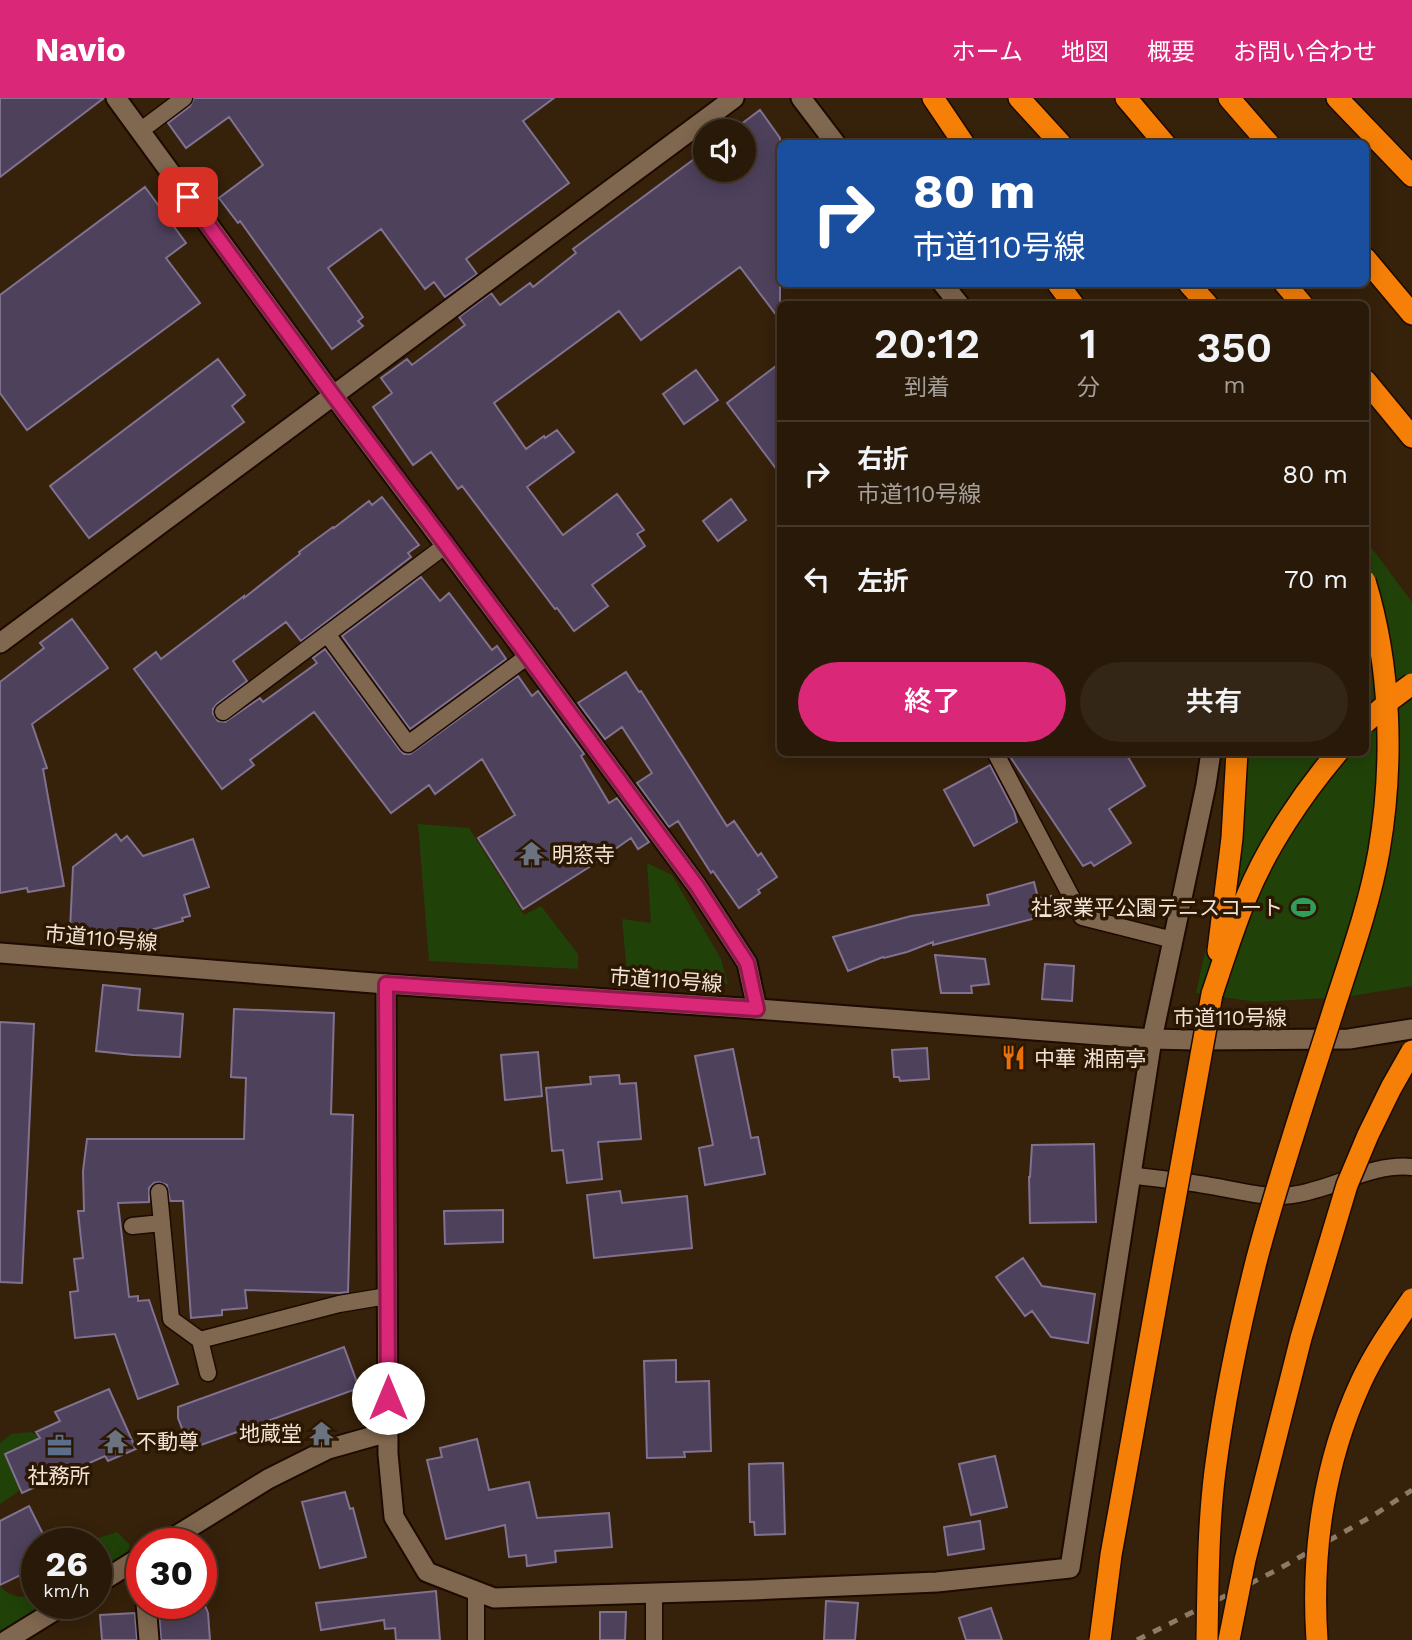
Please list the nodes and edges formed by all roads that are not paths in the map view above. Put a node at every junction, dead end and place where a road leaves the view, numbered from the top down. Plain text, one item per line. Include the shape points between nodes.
1 (116, 98) edge
2 (184, 98) edge
3 (734, 98) edge
4 (801, 98) edge
5 (933, 98) edge
6 (1019, 98) edge
7 (1126, 98) edge
8 (1229, 98) edge
9 (1337, 98) edge
10 (139, 131) junction
11 (833, 140) edge
12 (961, 140) edge
13 (1057, 140) edge
14 (1163, 140) edge
15 (1266, 140) edge
16 (1412, 176) edge
17 (1369, 263) edge
18 (945, 287) edge
19 (1192, 287) edge
20 (1288, 287) edge
21 (957, 301) edge
22 (1204, 301) edge
23 (1299, 301) edge
24 (1412, 314) edge
25 (1369, 385) edge
26 (333, 395) junction
27 (1412, 437) edge
28 (446, 545) junction
29 (1369, 594) edge
30 (327, 634) junction
31 (0, 643) edge
32 (528, 656) junction
33 (1412, 684) edge
34 (223, 712) dead end
35 (1369, 719) edge
36 (997, 756) edge
37 (1210, 756) edge
38 (1237, 756) edge
39 (1335, 756) edge
40 (1173, 940) junction
41 (0, 953) edge
42 (386, 984) junction
43 (1212, 994) junction
44 (757, 1009) junction
45 (1412, 1029) edge
46 (1152, 1039) junction
47 (1412, 1051) edge
48 (1412, 1167) edge
49 (1131, 1175) junction
50 (159, 1192) dead end
51 (162, 1223) junction
52 (131, 1226) dead end
53 (387, 1296) junction
54 (1412, 1299) edge
55 (200, 1340) junction
56 (208, 1373) dead end
57 (388, 1432) junction
58 (189, 1528) edge
59 (476, 1591) junction
60 (654, 1593) junction
61 (41, 1619) edge
62 (147, 1619) edge
63 (6, 1640) edge
64 (149, 1640) edge
65 (476, 1640) edge
66 (654, 1640) edge
67 (1100, 1640) edge
68 (1207, 1640) edge
69 (1229, 1640) edge
70 (1317, 1640) edge

1 - 10 street
2 - 10 lane
3 - 26 street
4 - 11 street
5 - 12 highway
6 - 13 highway
7 - 14 highway
8 - 15 highway
9 - 16 highway
10 - 26 street
17 - 24 highway
18 - 21 street
19 - 22 highway
20 - 23 highway
25 - 27 highway
26 - 28 street
26 - 31 street
28 - 30 lane
28 - 32 street
29 - 68 highway, bridge via 1382,662 1388,731 1379,851 1364,915 1277,1187 1238,1346 1215,1472
30 - 32 lane via 408,744
30 - 34 lane
32 - 44 street via 697,886 747,963
33 - 35 highway, bridge
36 - 40 lane via 1082,917
37 - 40 street
38 - 43 highway via 1232,838
39 - 43 highway via 1298,805 1247,895
40 - 46 street
41 - 42 street, 市道110号線
42 - 44 street, 市道110号線
42 - 53 street
43 - 67 highway, bridge via 1111,1555
44 - 46 street, 市道110号線
45 - 46 street, 市道110号線 via 1349,1039
46 - 49 street
47 - 69 highway, bridge via 1347,1185 1301,1338
48 - 49 lane via 1376,1170 1289,1196
49 - 60 street via 1070,1569 937,1581
50 - 51 lane
51 - 52 lane
51 - 55 lane via 171,1319
53 - 55 lane
53 - 57 street
54 - 70 highway, bridge via 1362,1380 1330,1470 1316,1569
55 - 56 lane
57 - 58 street via 328,1449 268,1479
57 - 59 street via 394,1517 427,1572
59 - 60 street via 494,1598
59 - 65 lane
60 - 66 lane
61 - 63 street
62 - 64 street

